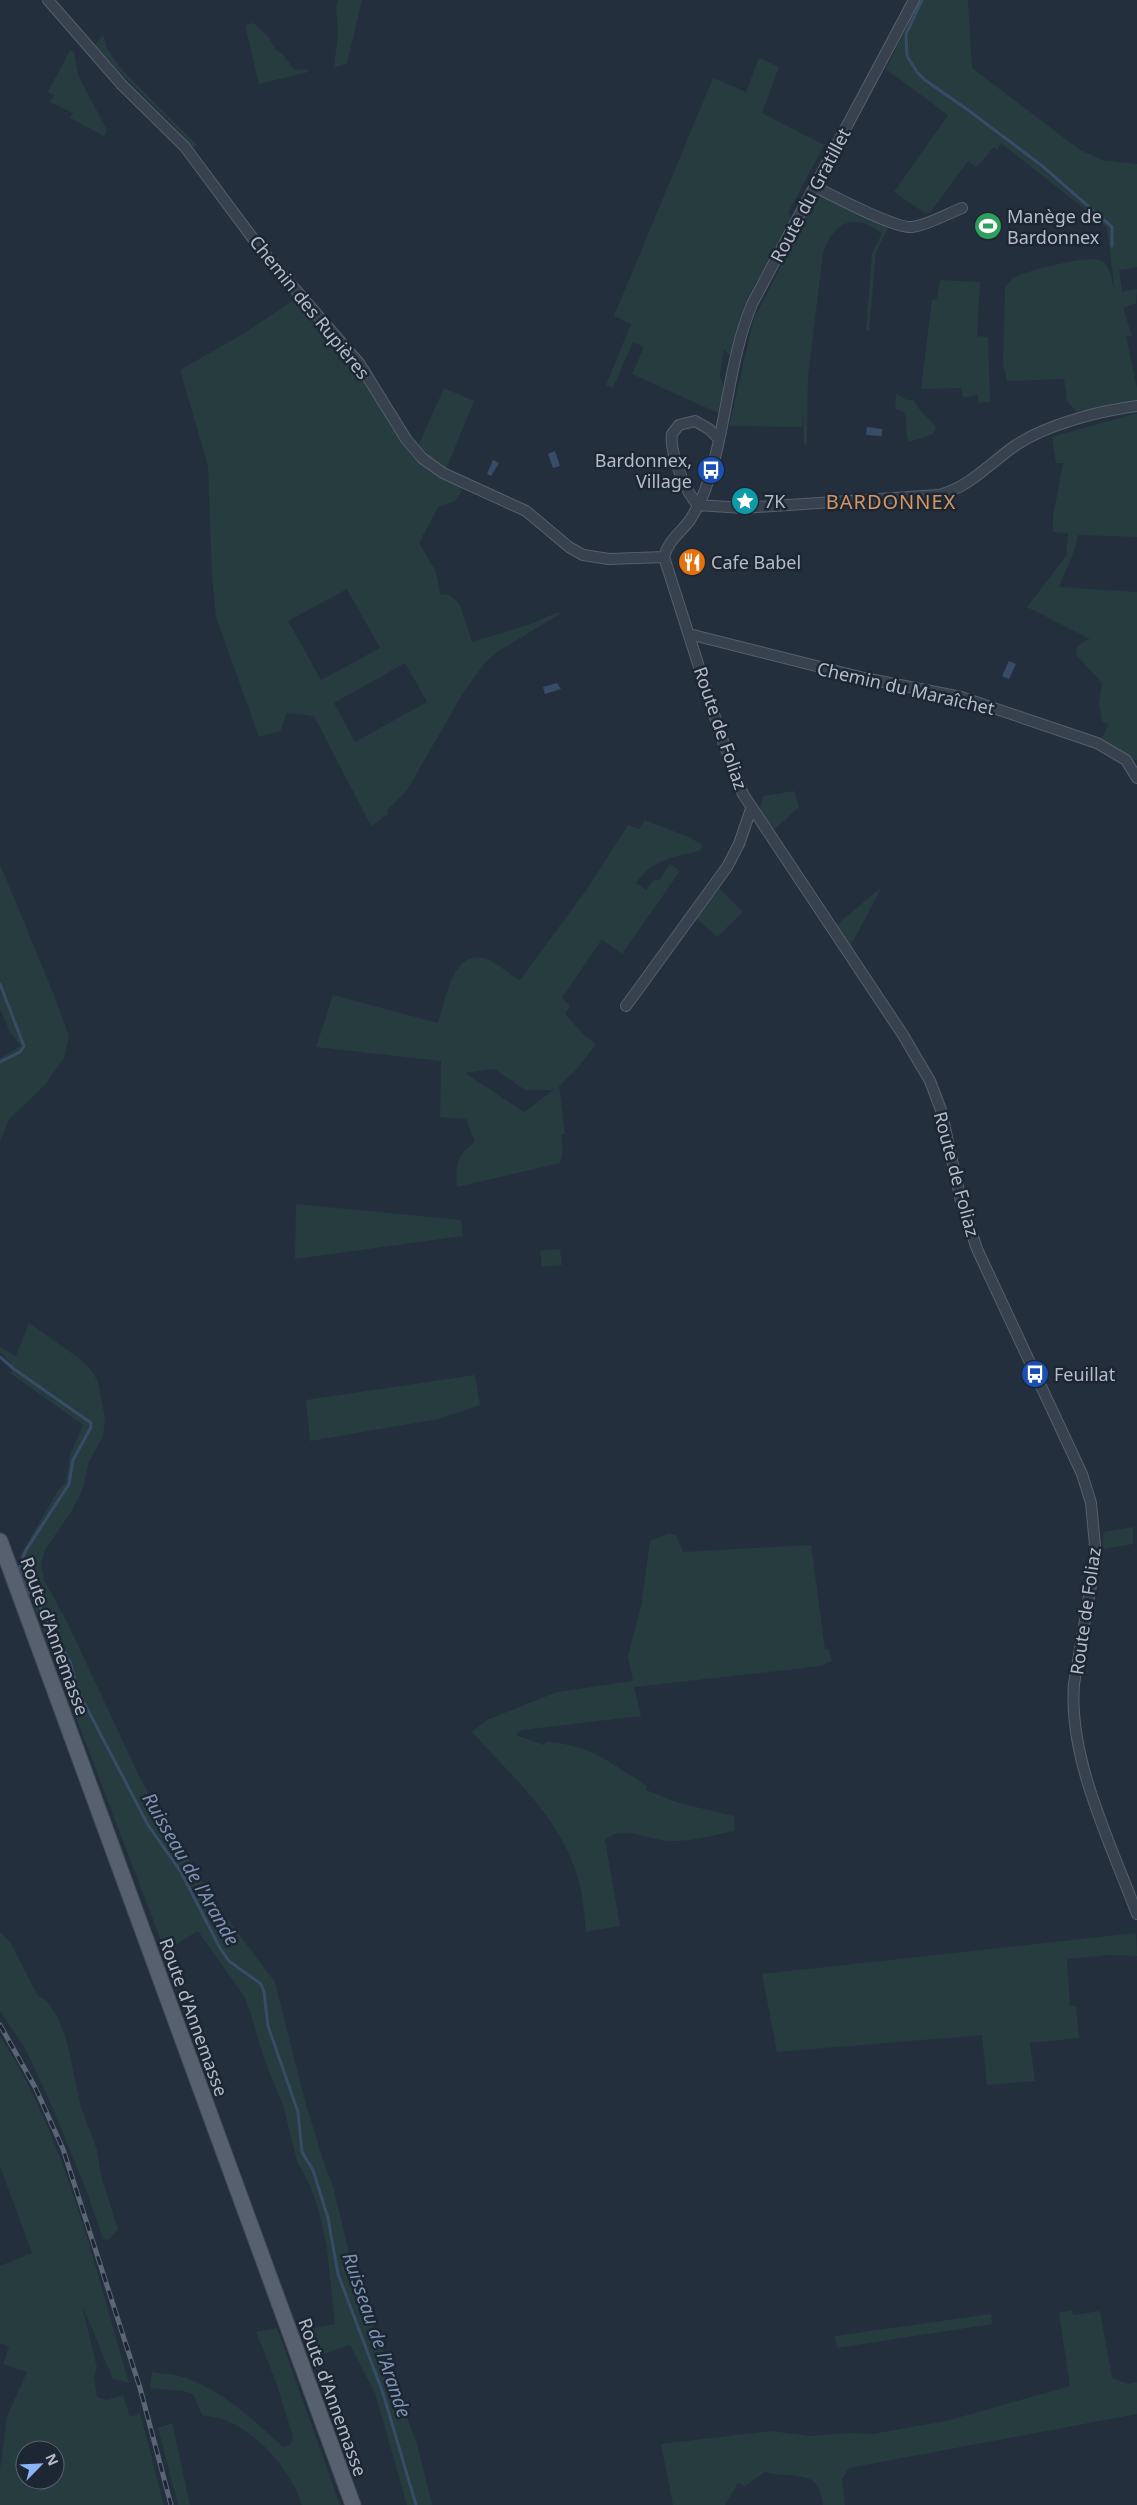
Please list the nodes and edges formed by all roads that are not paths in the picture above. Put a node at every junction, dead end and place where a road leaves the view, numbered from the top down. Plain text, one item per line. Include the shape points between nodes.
1 (48, 0) edge
2 (914, 0) edge
3 (815, 187) junction
4 (962, 208) dead end
5 (1137, 406) edge
6 (719, 439) junction
7 (698, 505) junction
8 (664, 557) junction
9 (689, 634) junction
10 (1137, 778) edge
11 (751, 809) junction
12 (626, 1006) dead end
13 (0, 1541) edge
14 (1137, 1914) edge
15 (353, 2505) edge

1 - 8 street, Chemin des Rupières via 122,85 185,147 263,252 359,363 406,439 422,458 526,511 575,551 609,559
2 - 3 street, Route du Gratillet
3 - 4 street via 908,228
3 - 6 street, Route du Gratillet via 750,311 737,352
5 - 7 street via 1038,433 1016,445 965,485 938,495 744,508
6 - 7 street, Route du Gratillet
6 - 7 street via 695,421 679,425 672,434 674,456 690,495
7 - 8 street, Route du Gratillet via 669,544
8 - 9 street, Route de Foliaz
9 - 10 street, Chemin du Maraîchet via 864,678 961,697 1097,743 1126,760
9 - 11 street, Route de Foliaz via 728,755
11 - 12 street via 727,867
11 - 14 street, Route de Foliaz via 903,1035 930,1081 941,1110 977,1249 1082,1474 1094,1521 1096,1556 1074,1684 1076,1728 1085,1771
13 - 15 main road, Route d'Annemasse

